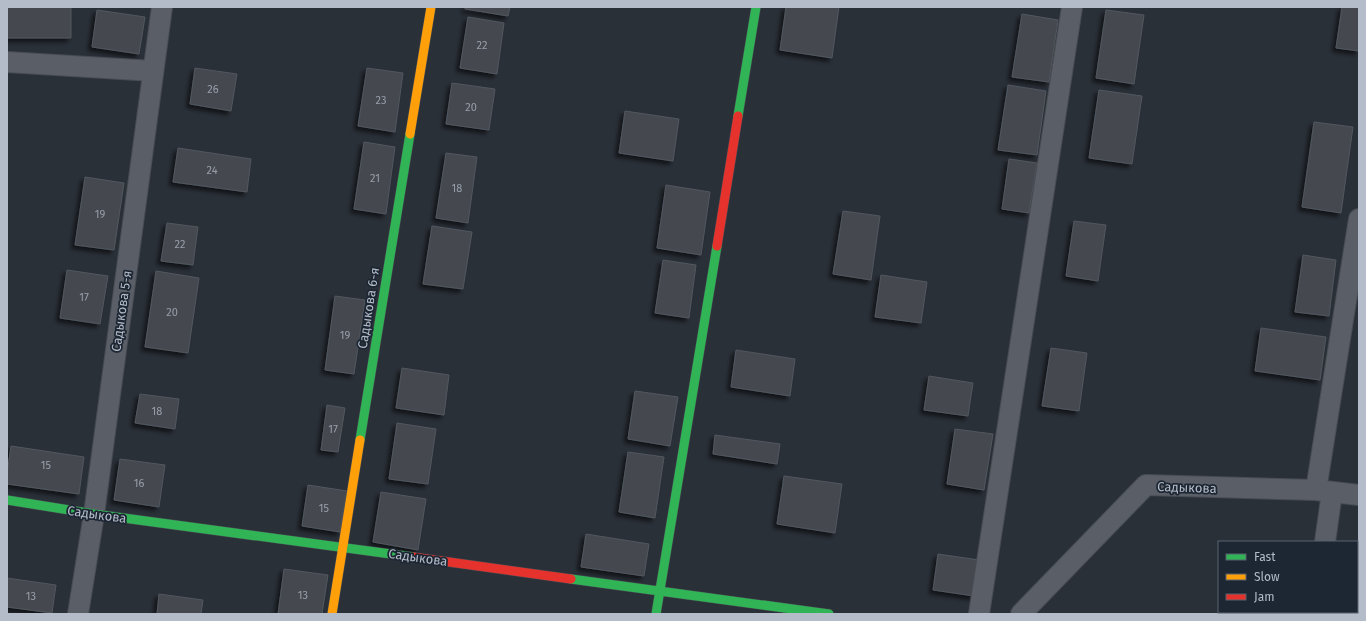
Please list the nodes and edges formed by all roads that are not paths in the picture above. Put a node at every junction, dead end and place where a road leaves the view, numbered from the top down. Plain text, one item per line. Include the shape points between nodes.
1 (162, 7) edge
2 (431, 7) edge
3 (756, 7) edge
4 (1072, 7) edge
5 (7, 62) edge
6 (153, 71) junction
7 (1359, 219) edge
8 (1324, 491) junction
9 (1359, 495) edge
10 (7, 500) edge
11 (94, 514) junction
12 (1326, 541) edge
13 (342, 547) junction
14 (660, 591) junction
15 (78, 614) edge
16 (332, 614) edge
17 (656, 614) edge
18 (829, 614) edge
19 (979, 614) edge
20 (1022, 614) edge

1 - 6 street, Садыкова 5-я
2 - 13 street, Садыкова 6-я
3 - 14 street
4 - 19 street
5 - 6 street
6 - 11 street, Садыкова 5-я
7 - 8 street
8 - 9 street, Садыкова
8 - 12 street
8 - 20 street, Садыкова via 1146,486
10 - 11 street, Садыкова
11 - 13 street, Садыкова
11 - 15 street, Садыкова 5-я
13 - 14 street, Садыкова
13 - 16 street, Садыкова 6-я
14 - 17 street
14 - 18 street, Садыкова

